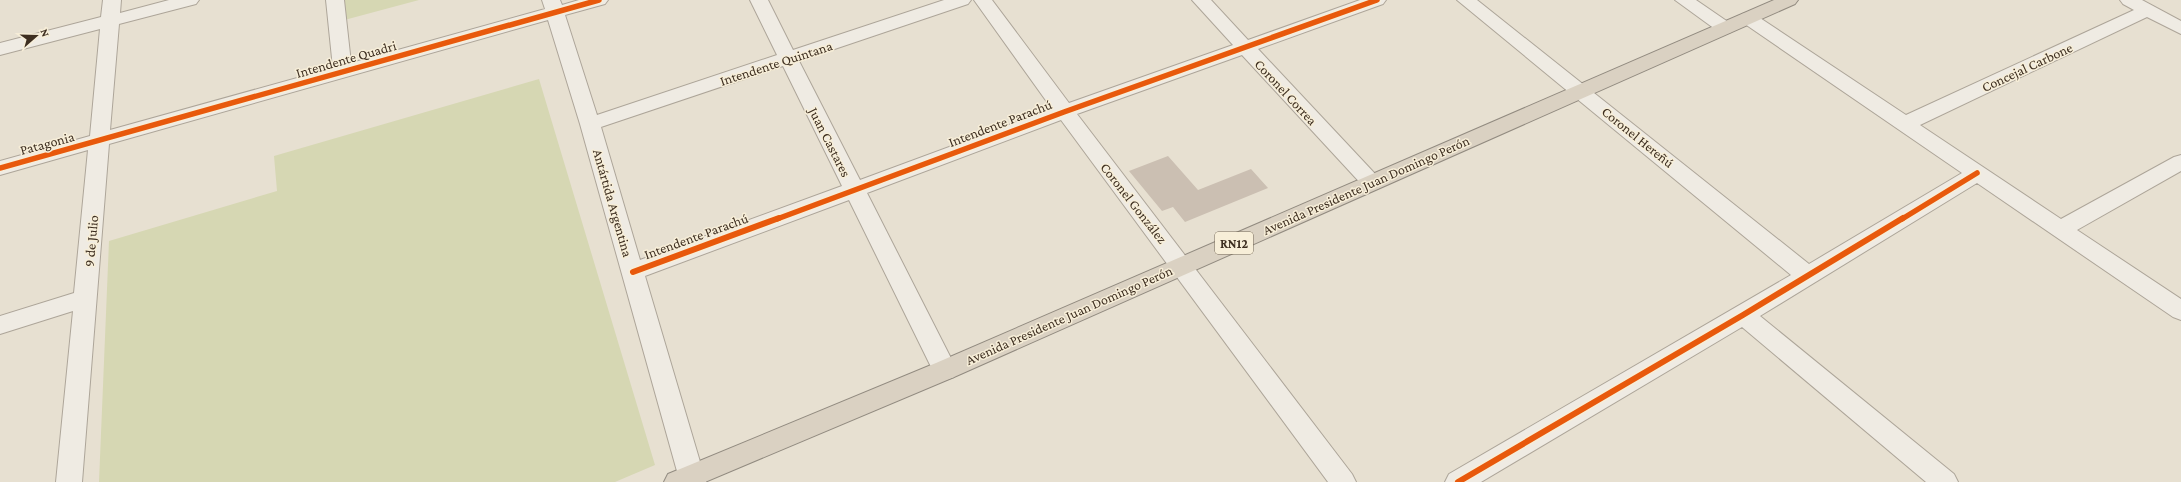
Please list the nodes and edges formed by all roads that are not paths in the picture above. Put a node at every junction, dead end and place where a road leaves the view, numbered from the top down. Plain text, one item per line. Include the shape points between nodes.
1 (190, 0) edge
2 (335, 0) edge
3 (599, 0) edge
4 (759, 0) edge
5 (962, 0) edge
6 (984, 0) edge
7 (1201, 0) edge
8 (1377, 0) edge
9 (1466, 0) edge
10 (1684, 0) edge
11 (1788, 0) edge
12 (2129, 0) edge
13 (552, 7) edge
14 (111, 10) edge
15 (2148, 10) junction
16 (1748, 18) junction
17 (1725, 28) junction
18 (2181, 28) edge
19 (1245, 48) junction
20 (0, 50) edge
21 (787, 59) junction
22 (343, 73) junction
23 (1582, 91) junction
24 (1064, 112) junction
25 (590, 124) junction
26 (1905, 124) junction
27 (100, 141) junction
28 (2181, 162) edge
29 (0, 168) edge
30 (1977, 173) junction
31 (1372, 183) junction
32 (855, 191) junction
33 (2060, 229) junction
34 (1182, 266) junction
35 (632, 272) junction
36 (1808, 276) junction
37 (86, 298) junction
38 (2181, 311) edge
39 (1743, 314) junction
40 (0, 325) edge
41 (945, 370) junction
42 (687, 480) edge
43 (69, 482) edge
44 (1343, 482) edge
45 (1458, 482) edge
46 (1945, 482) edge

1 - 14 street
2 - 22 street
3 - 13 street, Intendente Quadri
4 - 21 street, Juan Castares
5 - 21 street, Intendente Quintana
6 - 24 street, Coronel González
7 - 19 street, Coronel Correa
8 - 19 street, Intendente Parachú
9 - 23 street, Coronel Hereñú
10 - 17 street
11 - 16 highway, Avenida Presidente Juan Domingo Perón / RN12
12 - 15 street
13 - 22 street, Intendente Quadri
13 - 25 street, Antártida Argentina
14 - 20 street
14 - 27 street, 9 de Julio
15 - 18 street
15 - 26 street, Concejal Carbone
16 - 17 highway, Avenida Presidente Juan Domingo Perón / RN12
16 - 26 street
17 - 23 highway, Avenida Presidente Juan Domingo Perón / RN12
19 - 24 street, Intendente Parachú
19 - 31 street, Coronel Correa
21 - 25 street, Intendente Quintana
21 - 32 street, Juan Castares
22 - 27 street, Intendente Quadri
23 - 31 highway, Avenida Presidente Juan Domingo Perón / RN12
23 - 36 street, Coronel Hereñú
24 - 32 street, Intendente Parachú
24 - 34 street, Coronel González
25 - 35 street, Antártida Argentina
26 - 30 street
27 - 29 street, Patagonia
27 - 37 street, 9 de Julio
28 - 33 street
30 - 33 street
30 - 36 street
31 - 34 highway, Avenida Presidente Juan Domingo Perón / RN12
32 - 35 street, Intendente Parachú
32 - 41 street, Juan Castares
33 - 38 street
34 - 41 highway, Avenida Presidente Juan Domingo Perón / RN12
34 - 44 street, Coronel González
35 - 42 street, Antártida Argentina
36 - 39 street
37 - 40 street
37 - 43 street, 9 de Julio
39 - 45 street
39 - 46 street
41 - 42 highway, Avenida Presidente Juan Domingo Perón / RN12

